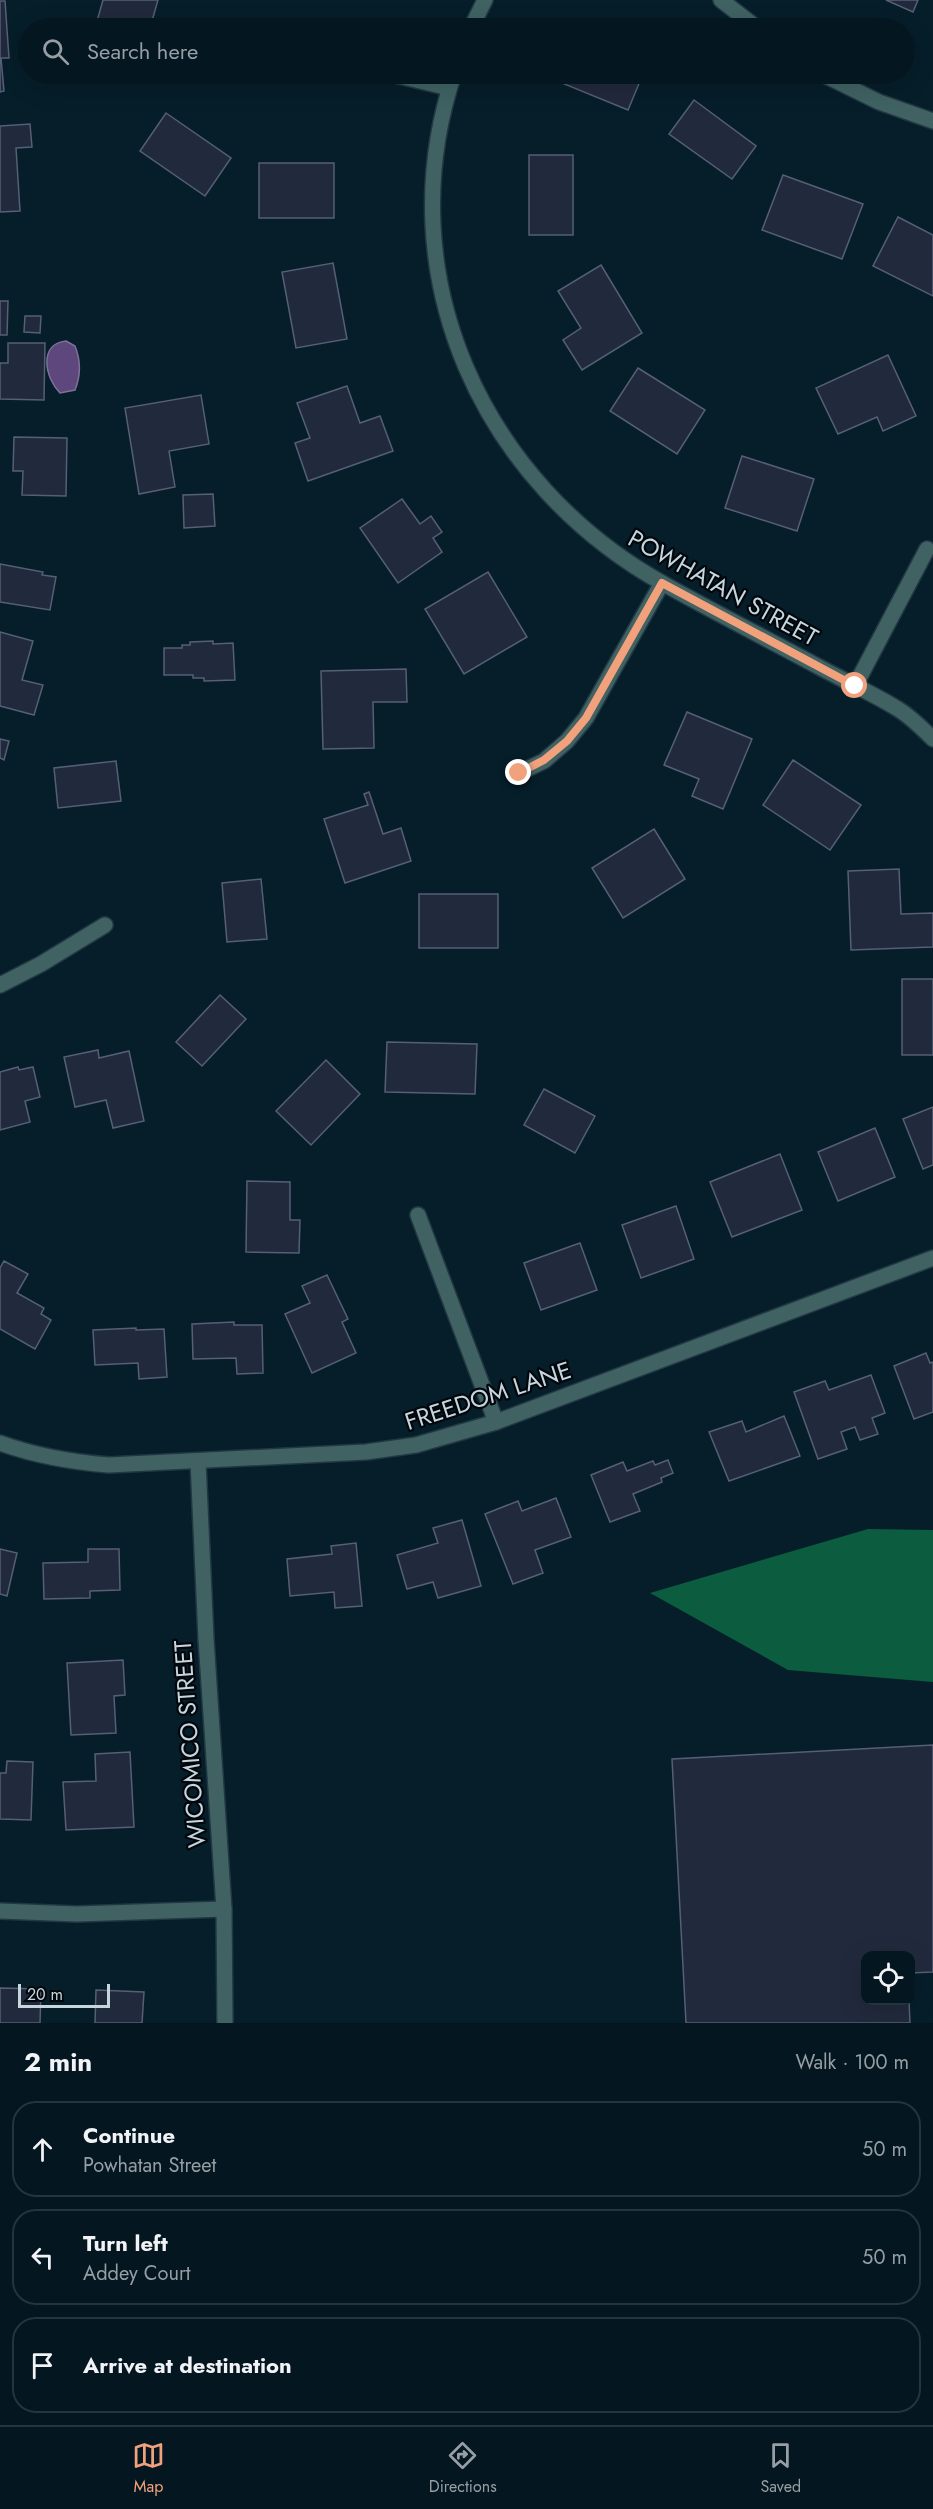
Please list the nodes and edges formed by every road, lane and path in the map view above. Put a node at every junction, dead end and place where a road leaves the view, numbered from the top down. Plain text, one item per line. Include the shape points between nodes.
1 (485, 0) edge
2 (721, 0) edge
3 (476, 18) edge
4 (744, 18) edge
5 (451, 84) edge
6 (842, 84) edge
7 (933, 120) edge
8 (927, 549) dead end
9 (662, 583) junction
10 (855, 686) junction
11 (933, 739) edge
12 (519, 773) dead end
13 (105, 925) dead end
14 (0, 985) edge
15 (418, 1215) dead end
16 (933, 1258) edge
17 (496, 1422) junction
18 (0, 1443) edge
19 (198, 1461) junction
20 (224, 1909) junction
21 (0, 1911) edge
22 (225, 2023) edge

1 - 3 street
2 - 4 street
5 - 9 street, POWHATAN STREET via 440,127 433,236 440,290 461,356 479,398 510,449 547,494 615,554
6 - 7 street via 879,102
8 - 10 street
9 - 10 street, POWHATAN STREET
9 - 12 street via 586,718 552,754
10 - 11 street, POWHATAN STREET via 898,709
13 - 14 street
15 - 17 street
16 - 17 street, FREEDOM LANE
17 - 19 street, FREEDOM LANE via 416,1445 386,1449
18 - 19 street, FREEDOM LANE via 32,1455 76,1463
19 - 20 street, WICOMICO STREET
20 - 21 street via 77,1914
20 - 22 street, WICOMICO STREET

